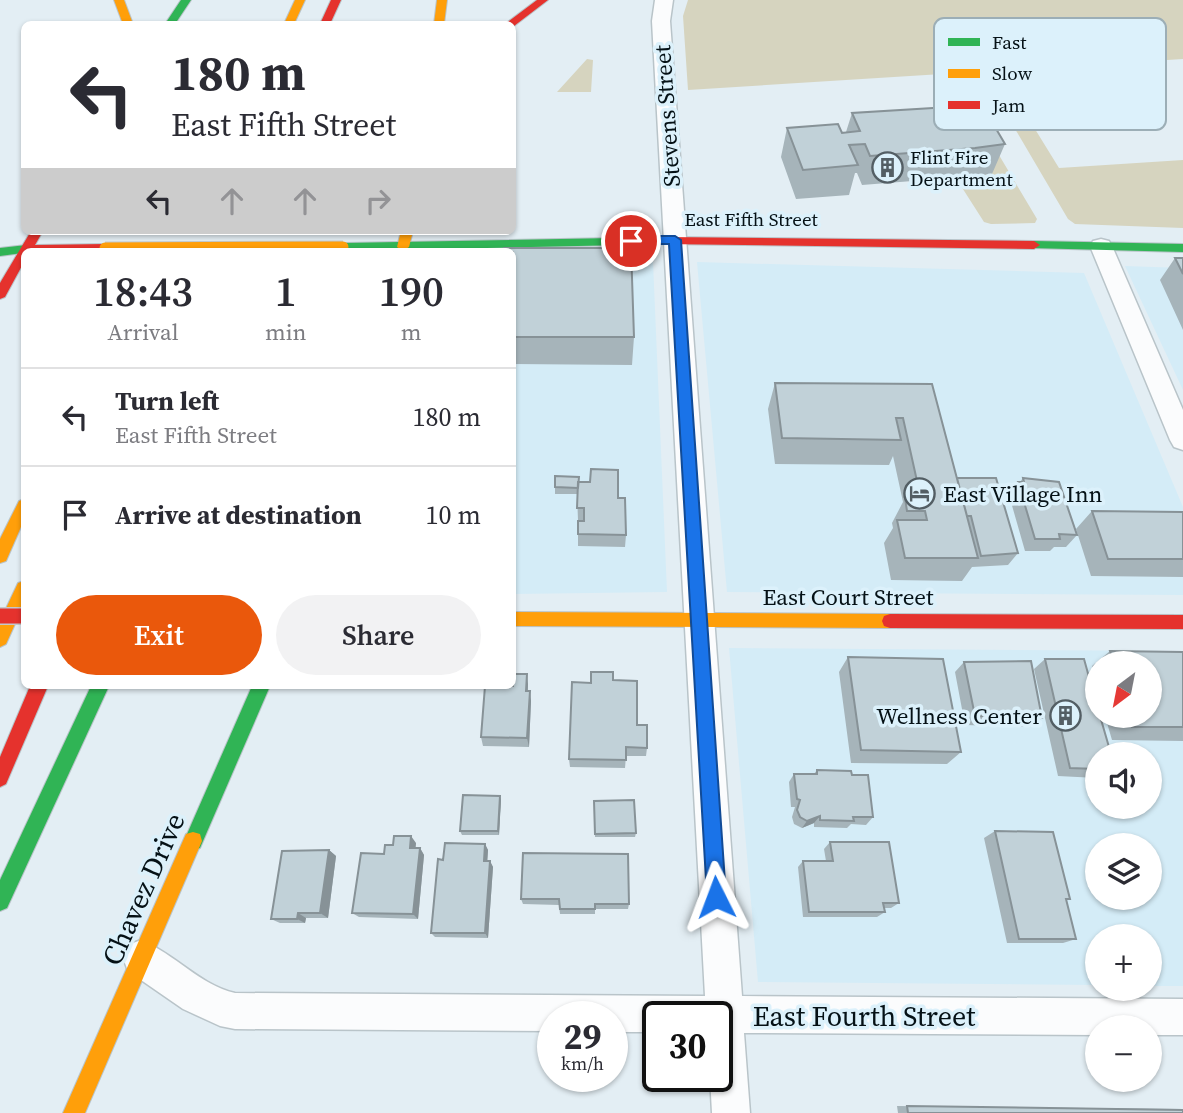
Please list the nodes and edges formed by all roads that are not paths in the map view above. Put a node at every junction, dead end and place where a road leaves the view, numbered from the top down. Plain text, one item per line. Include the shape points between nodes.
1 (121, 0) edge
2 (186, 0) edge
3 (300, 0) edge
4 (336, 0) edge
5 (442, 0) edge
6 (534, 0) edge
7 (543, 0) edge
8 (664, 0) edge
9 (128, 21) edge
10 (173, 21) edge
11 (290, 21) edge
12 (326, 21) edge
13 (439, 21) edge
14 (509, 21) edge
15 (514, 21) edge
16 (675, 240) junction
17 (404, 243) edge
18 (1101, 246) junction
19 (105, 248) edge
20 (1183, 248) edge
21 (21, 250) edge
22 (0, 253) edge
23 (21, 258) edge
24 (0, 294) edge
25 (1183, 440) edge
26 (21, 511) edge
27 (0, 556) edge
28 (21, 595) edge
29 (0, 616) edge
30 (21, 616) edge
31 (516, 619) edge
32 (699, 619) junction
33 (1183, 622) edge
34 (0, 639) edge
35 (38, 689) edge
36 (99, 689) edge
37 (260, 689) edge
38 (0, 778) edge
39 (0, 901) edge
40 (141, 958) junction
41 (723, 1001) edge
42 (642, 1014) edge
43 (733, 1015) edge
44 (1183, 1017) edge
45 (730, 1092) edge
46 (74, 1113) edge
47 (731, 1113) edge

1 - 9 main road
2 - 10 main road
3 - 11 main road
4 - 12 main road
5 - 13 main road
6 - 14 main road
7 - 15 main road
8 - 16 street, Stevens Street via 661,23
16 - 17 main road, East Fifth Street
16 - 18 main road, East Fifth Street
16 - 32 street, Stevens Street
17 - 19 main road, East Fifth Street, bridge
18 - 20 main road, East Fifth Street
18 - 25 street
21 - 22 main road, East Fifth Street
23 - 24 main road
26 - 27 main road
28 - 34 main road
29 - 30 main road, bridge
31 - 32 main road, East Court Street
32 - 33 main road, East Court Street
32 - 41 street, Stevens Street
35 - 38 main road
36 - 39 main road
37 - 40 main road, Chavez Drive
40 - 42 street, East Fourth Street via 202,1002 235,1011
40 - 46 main road, Chavez Drive
43 - 44 street, East Fourth Street
45 - 47 street, Stevens Street

